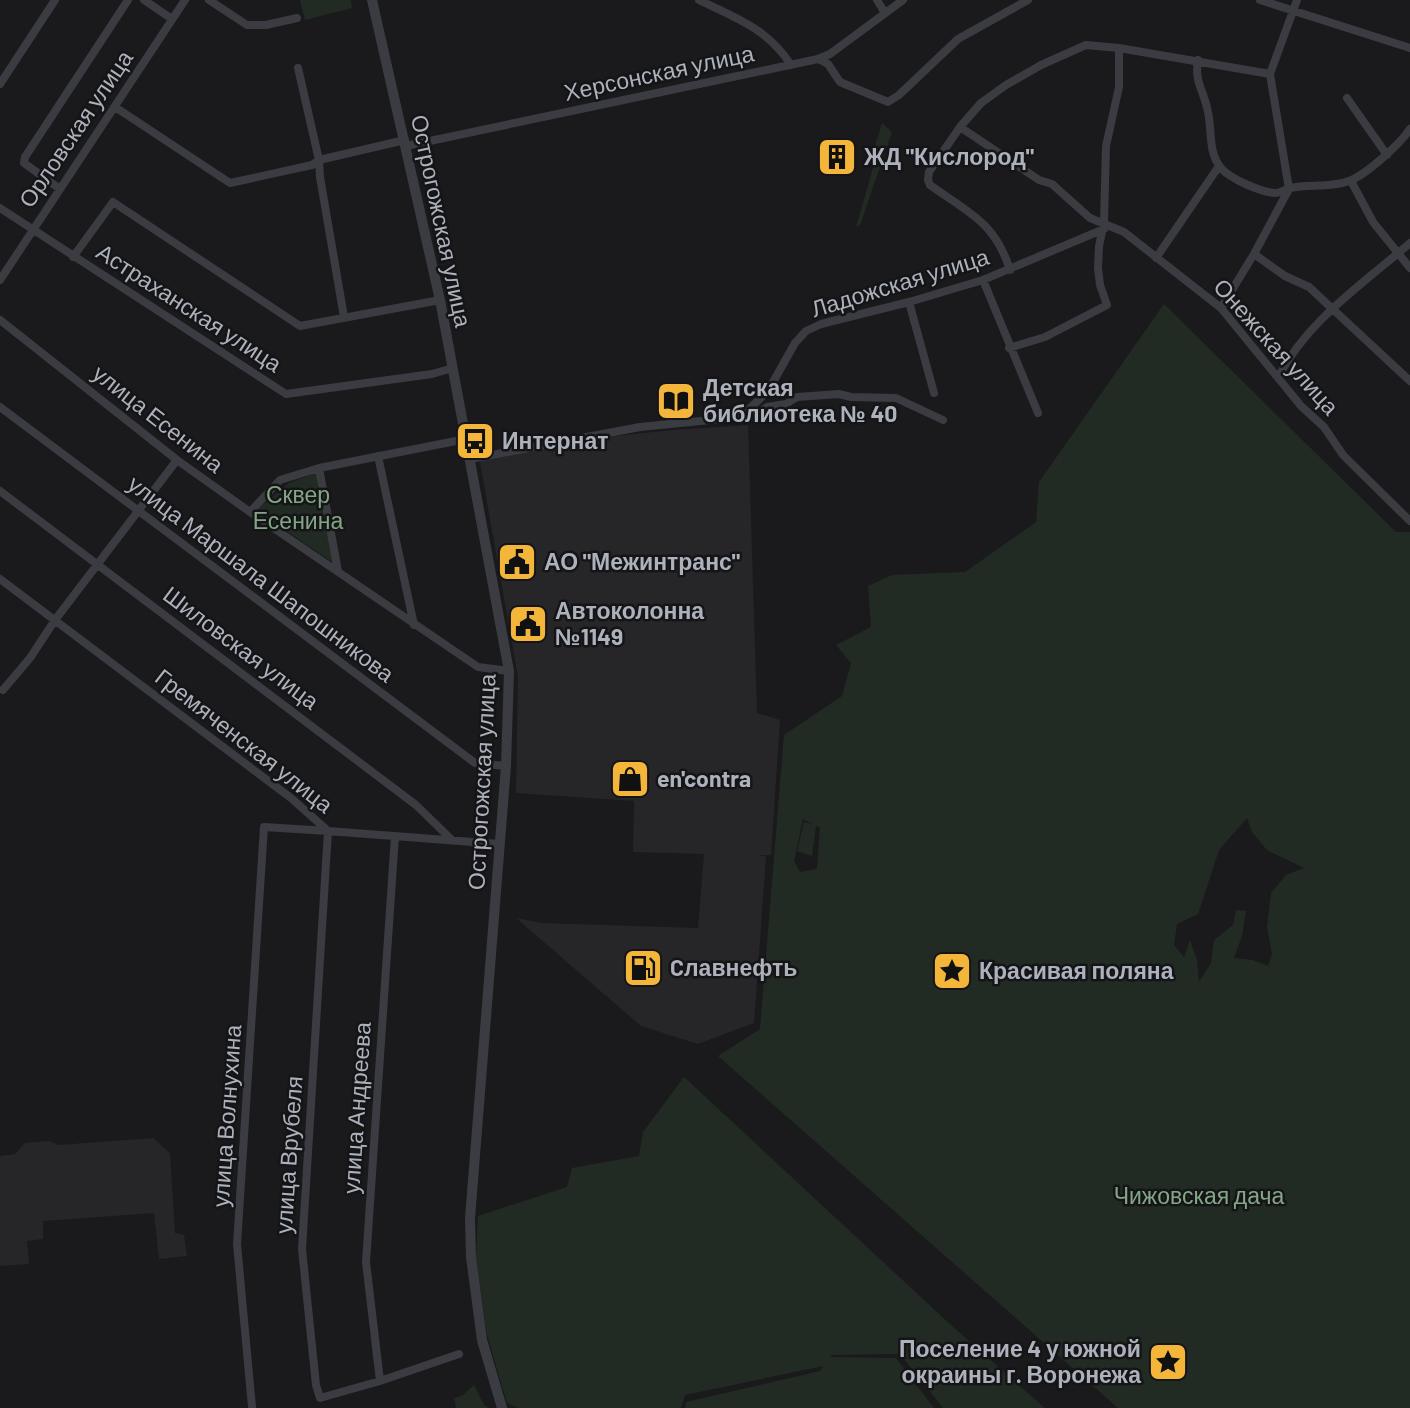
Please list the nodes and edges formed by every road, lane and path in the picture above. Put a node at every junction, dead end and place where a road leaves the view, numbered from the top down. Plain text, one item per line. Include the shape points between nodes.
1 (55, 0) edge
2 (128, 0) edge
3 (145, 0) edge
4 (185, 0) edge
5 (209, 0) edge
6 (372, 0) edge
7 (699, 0) edge
8 (877, 0) edge
9 (903, 0) edge
10 (1028, 0) edge
11 (1260, 0) edge
12 (1297, 0) edge
13 (1292, 11) junction
14 (885, 13) junction
15 (172, 19) junction
16 (297, 19) dead end
17 (1119, 48) junction
18 (1410, 48) edge
19 (818, 60) junction
20 (1198, 60) junction
21 (791, 65) junction
22 (298, 68) dead end
23 (1269, 74) junction
24 (0, 84) edge
25 (1348, 98) dead end
26 (115, 107) junction
27 (960, 127) junction
28 (1410, 129) edge
29 (405, 143) junction
30 (1387, 155) junction
31 (319, 160) junction
32 (1219, 166) junction
33 (1351, 181) junction
34 (1289, 188) junction
35 (60, 189) junction
36 (0, 208) edge
37 (1104, 226) junction
38 (32, 230) junction
39 (1410, 243) edge
40 (1254, 254) junction
41 (1397, 254) junction
42 (73, 257) junction
43 (1156, 258) junction
44 (1410, 268) edge
45 (1010, 270) junction
46 (0, 280) edge
47 (983, 280) junction
48 (440, 300) junction
49 (909, 302) junction
50 (1221, 308) junction
51 (1332, 310) junction
52 (344, 317) junction
53 (0, 320) edge
54 (1009, 348) junction
55 (453, 368) junction
56 (1279, 376) junction
57 (1410, 381) edge
58 (934, 393) dead end
59 (0, 407) edge
60 (1038, 413) dead end
61 (741, 417) junction
62 (943, 420) dead end
63 (466, 439) junction
64 (378, 456) junction
65 (470, 459) junction
66 (177, 460) junction
67 (319, 468) junction
68 (0, 491) edge
69 (138, 511) junction
70 (250, 512) junction
71 (1410, 521) edge
72 (98, 563) junction
73 (338, 571) junction
74 (0, 579) edge
75 (55, 620) junction
76 (414, 625) junction
77 (509, 671) junction
78 (2, 690) dead end
79 (506, 766) junction
80 (328, 831) junction
81 (395, 836) junction
82 (453, 841) junction
83 (499, 844) junction
84 (459, 1354) dead end
85 (380, 1381) junction
86 (252, 1407) edge
87 (502, 1408) edge

1 - 24 street
2 - 35 street via 25,157 24,163
3 - 15 street
4 - 15 street, Орловская улица
5 - 16 street via 247,25
6 - 29 street, Острогожская улица
7 - 21 street via 756,29 779,47
8 - 14 street
9 - 14 street, Херсонская улица
10 - 19 street via 958,39 888,102 840,82 828,64
11 - 13 street
12 - 13 street
13 - 18 street
13 - 23 street
14 - 19 street, Херсонская улица
15 - 26 street, Орловская улица
17 - 20 street
17 - 27 street via 1086,45 1041,65 981,103
17 - 37 street via 1119,87 1106,146
19 - 21 street, Херсонская улица
20 - 23 street
20 - 32 street via 1197,84 1205,99
21 - 29 street, Херсонская улица
22 - 31 street
23 - 34 street
25 - 30 street
26 - 31 street, Херсонская улица via 230,183
26 - 35 street, Орловская улица
27 - 37 street, Онежская улица via 1052,184
27 - 45 street via 928,180 995,235
28 - 30 street
29 - 31 street, Херсонская улица
29 - 48 street, Острогожская улица
30 - 33 street
31 - 52 street
32 - 34 street via 1242,183 1270,192
32 - 43 street
33 - 34 street
33 - 41 street
34 - 40 street
35 - 38 street, Орловская улица
36 - 38 street, Астраханская улица
37 - 43 street, Онежская улица via 1124,232
37 - 45 street, Ладожская улица
37 - 54 street via 1098,268 1105,308 1045,337
38 - 42 street, Астраханская улица
38 - 46 street, Орловская улица
39 - 41 street
40 - 50 street
40 - 51 street via 1309,287
41 - 44 street
41 - 51 street
42 - 52 street via 113,202 300,326
42 - 55 street, Астраханская улица via 286,394
43 - 50 street, Онежская улица
45 - 47 street, Ладожская улица
47 - 49 street, Ладожская улица
47 - 54 street
48 - 52 street
48 - 55 street, Острогожская улица
49 - 58 street
49 - 61 street, Ладожская улица via 806,331 768,391
50 - 56 street, Онежская улица
51 - 56 street via 1298,345
51 - 57 street
53 - 66 street, улица Есенина
54 - 60 street
55 - 63 street, Острогожская улица
56 - 71 street, Онежская улица via 1343,455
59 - 69 street, улица Маршала Шапошникова
61 - 62 street via 751,418 797,397 839,394 896,398
61 - 65 street via 640,427
63 - 64 street
63 - 65 street, Острогожская улица
64 - 67 street
64 - 76 street
65 - 77 street, Острогожская улица
66 - 69 street
66 - 70 street, улица Есенина
67 - 70 street via 280,480
67 - 73 street
68 - 72 street, Шиловская улица
69 - 72 street
69 - 79 street, улица Маршала Шапошникова via 475,763
70 - 73 street, улица Есенина
72 - 75 street
72 - 82 street, Шиловская улица via 415,805
73 - 76 street, улица Есенина
74 - 75 street, Гремяченская улица
75 - 78 street
75 - 80 street, Гремяченская улица
76 - 77 street, улица Есенина via 478,667
77 - 79 street, Острогожская улица
79 - 83 street, Острогожская улица
80 - 81 street, Гремяченская улица
80 - 85 street, улица Врубеля via 302,1249 320,1398
80 - 86 street, улица Волнухина via 264,827 237,1244
81 - 82 street, Гремяченская улица
81 - 85 street, улица Андреева via 366,1262
82 - 83 street, Гремяченская улица
83 - 87 street, Острогожская улица via 470,1218 482,1340
84 - 85 street, улица Врубеля

